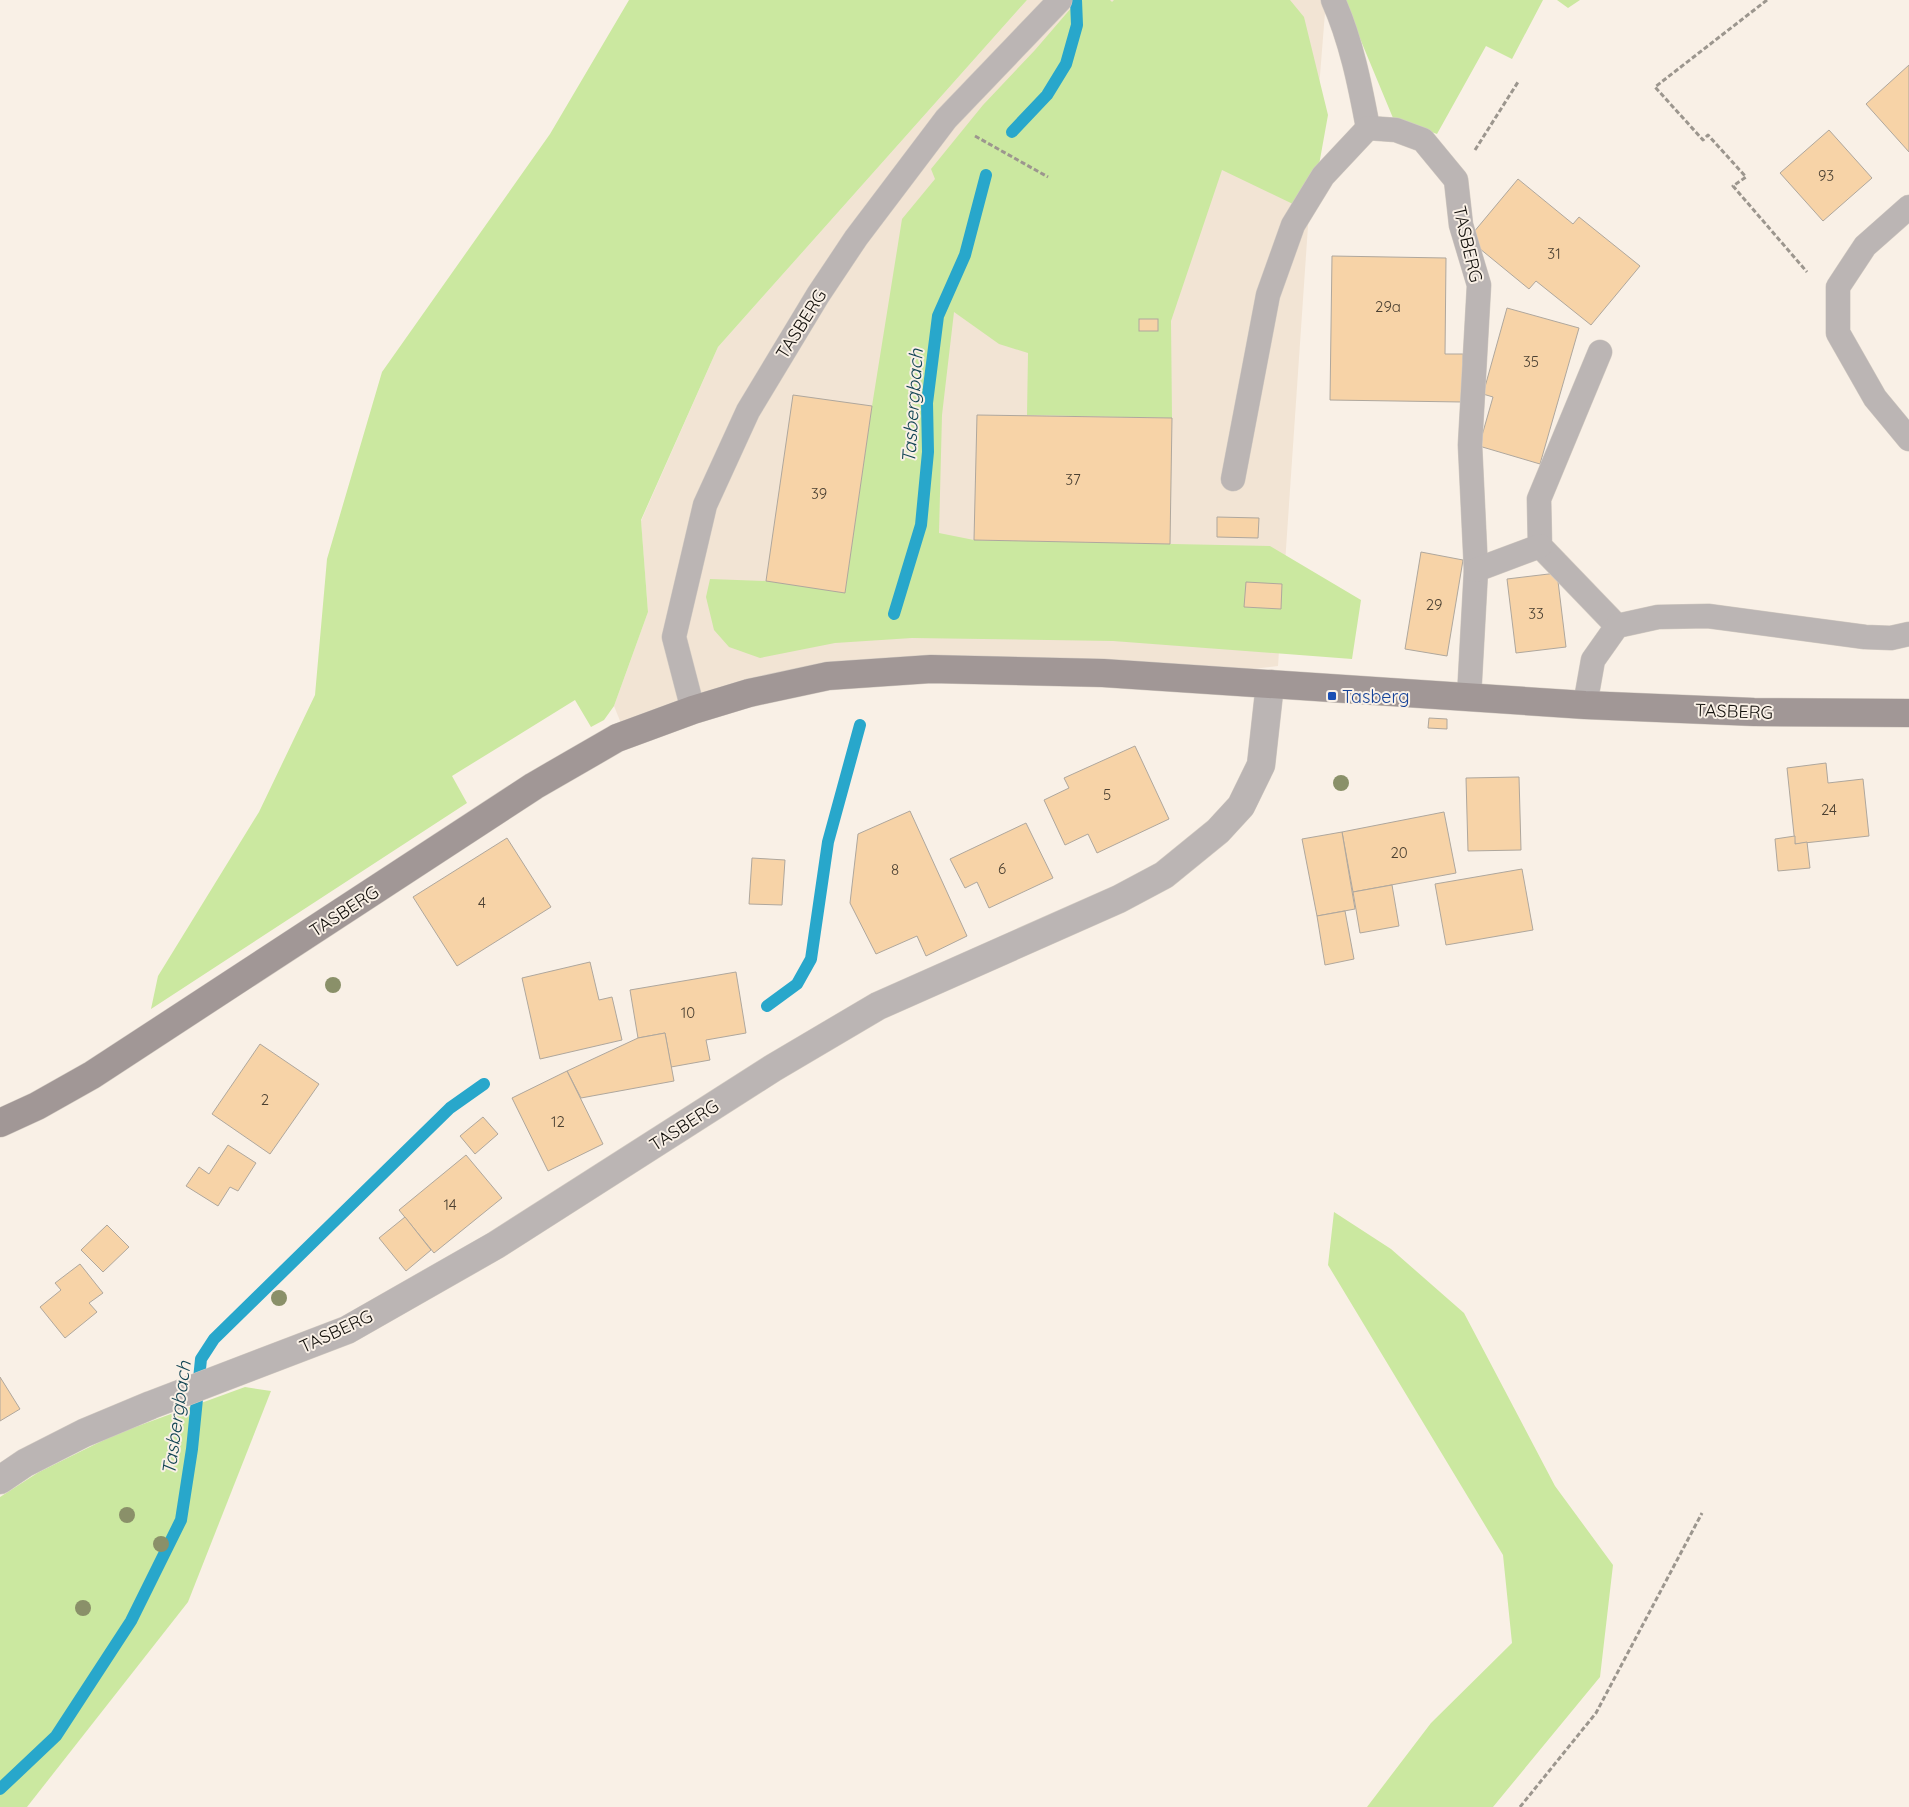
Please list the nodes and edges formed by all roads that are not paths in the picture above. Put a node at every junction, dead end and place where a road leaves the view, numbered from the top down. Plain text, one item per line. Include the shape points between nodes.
1 (1060, 0) edge
2 (1333, 0) edge
3 (1368, 128) junction
4 (1909, 207) edge
5 (1600, 352) dead end
6 (1909, 439) edge
7 (1233, 479) dead end
8 (1540, 546) junction
9 (1476, 570) junction
10 (1617, 626) junction
11 (1909, 634) edge
12 (1270, 684) junction
13 (1470, 697) junction
14 (1585, 705) junction
15 (693, 710) junction
16 (1909, 713) edge
17 (0, 1123) edge
18 (0, 1480) edge

1 - 15 lane, TASBERG via 946,119 856,238 748,411 705,505 674,637
2 - 3 lane via 1362,93
3 - 7 lane via 1323,176 1294,225 1268,294
3 - 9 lane, TASBERG via 1396,130 1423,140 1456,180 1461,225 1479,285 1470,445
4 - 6 lane via 1865,246 1838,287 1838,334 1875,398
5 - 8 lane via 1539,499
8 - 9 lane
8 - 10 lane
9 - 13 lane, TASBERG
10 - 11 lane via 1658,617 1708,616 1865,637 1891,638
10 - 14 lane via 1593,660
12 - 13 main road, TASBERG
12 - 15 main road, TASBERG via 1103,673 931,669 828,676 749,693
12 - 18 street, TASBERG via 1261,765 1241,806 1218,831 1164,875 1119,899 878,1006 773,1068 496,1245 346,1330 84,1433 25,1463
13 - 14 main road, TASBERG
14 - 16 main road, TASBERG via 1763,712
15 - 17 main road, TASBERG via 617,738 534,786 92,1075

